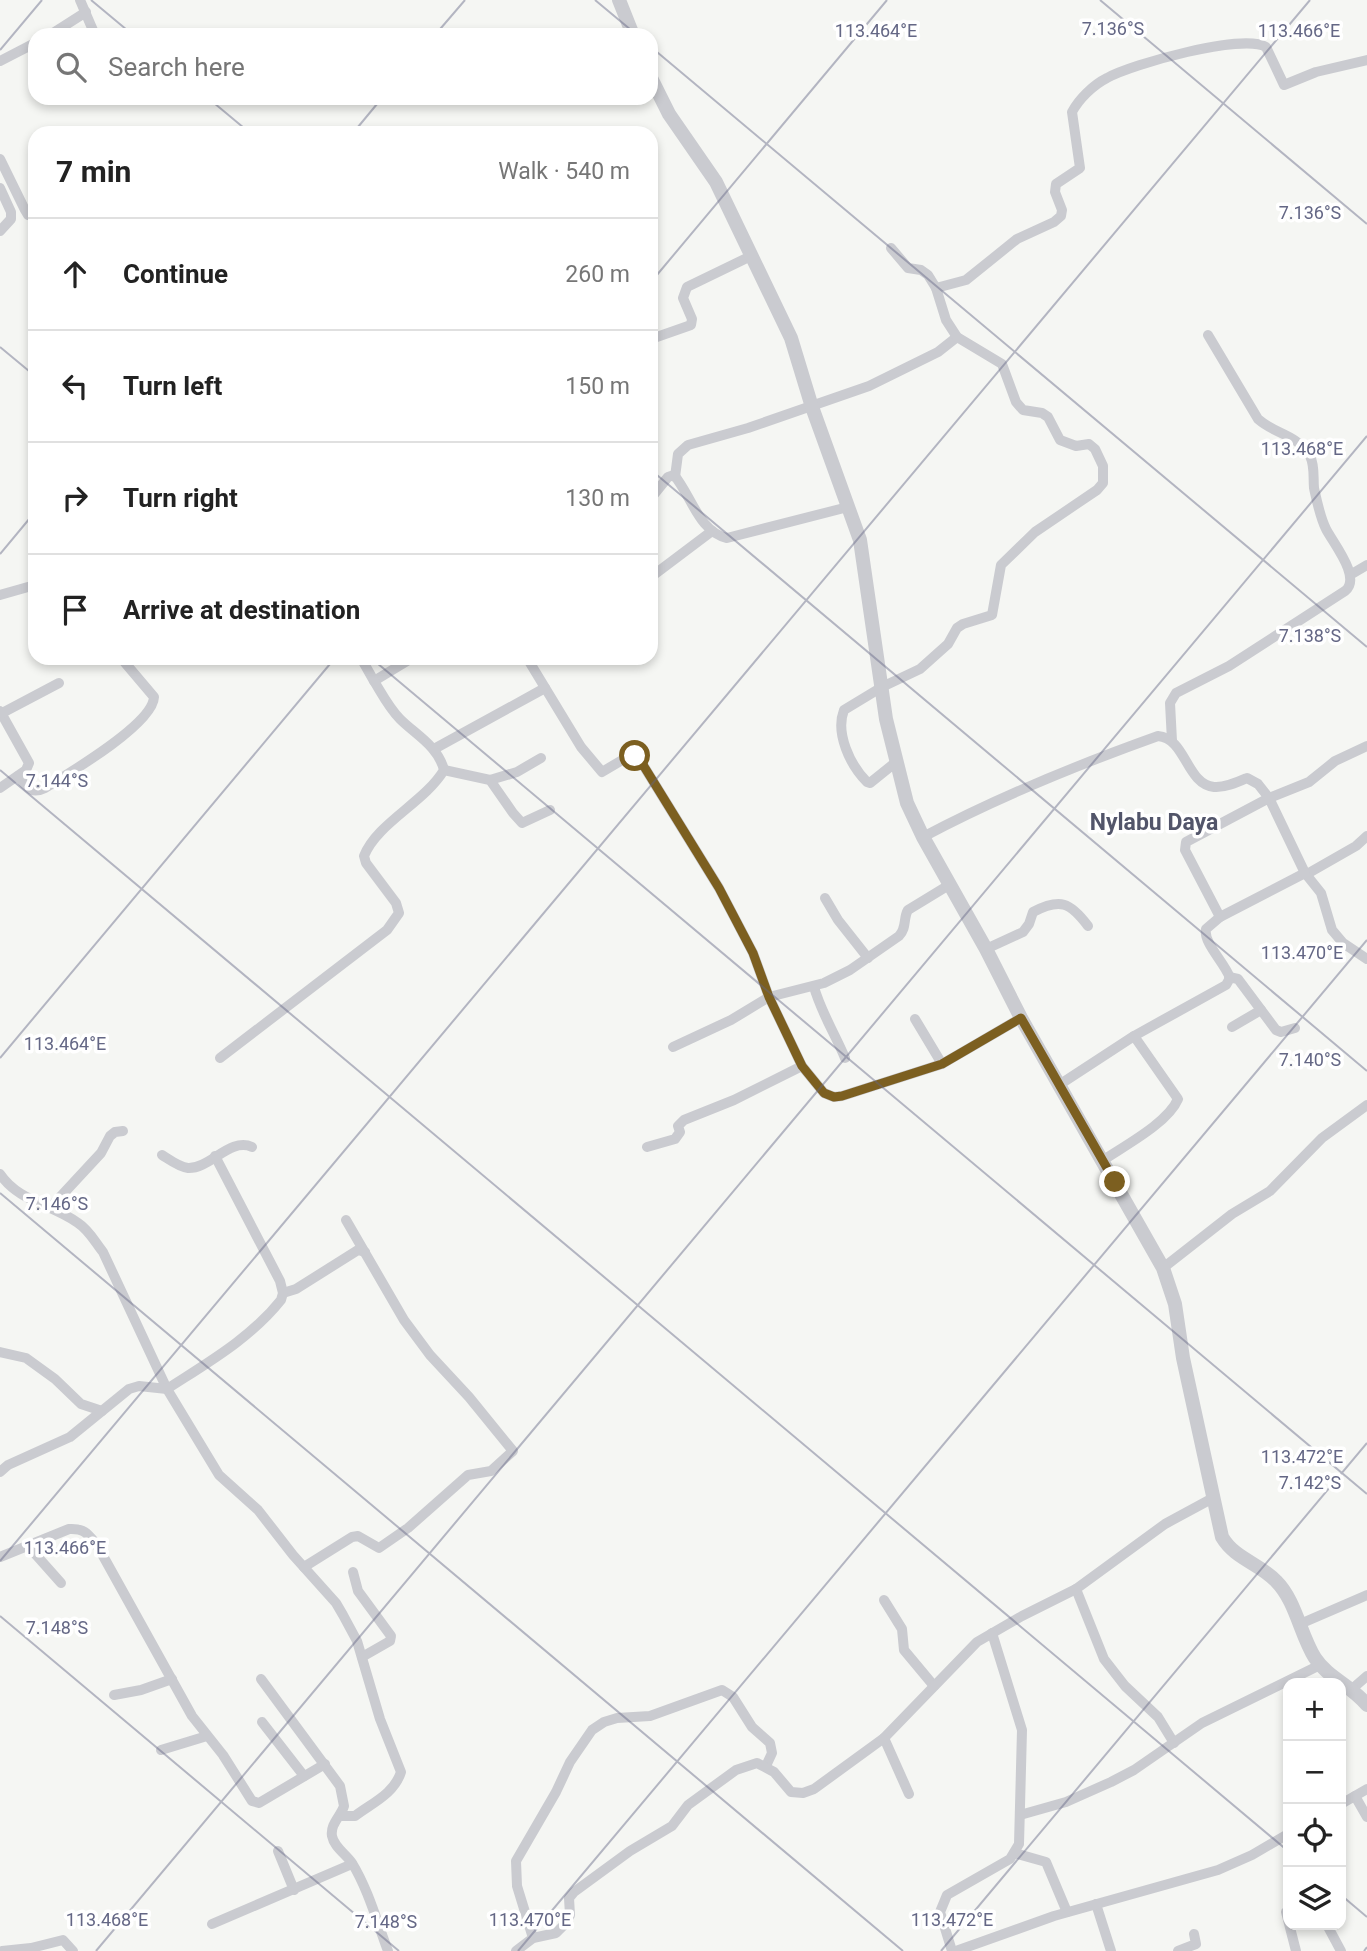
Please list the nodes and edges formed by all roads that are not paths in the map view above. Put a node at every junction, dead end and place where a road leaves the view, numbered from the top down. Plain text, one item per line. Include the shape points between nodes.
1 (80, 0) edge
2 (619, 0) edge
3 (86, 12) junction
4 (61, 28) edge
5 (92, 28) edge
6 (630, 28) edge
7 (28, 47) edge
8 (1367, 60) edge
9 (0, 61) edge
10 (658, 92) edge
11 (0, 159) edge
12 (0, 188) edge
13 (13, 199) junction
14 (28, 212) edge
15 (28, 217) edge
16 (11, 219) junction
17 (0, 231) edge
18 (891, 248) dead end
19 (751, 256) junction
20 (936, 288) junction
21 (1208, 335) dead end
22 (658, 337) edge
23 (957, 337) junction
24 (812, 407) junction
25 (675, 477) junction
26 (658, 489) edge
27 (848, 507) junction
28 (712, 531) junction
29 (1367, 565) edge
30 (658, 572) edge
31 (1350, 575) junction
32 (28, 587) edge
33 (0, 596) edge
34 (127, 665) edge
35 (365, 665) edge
36 (400, 665) edge
37 (532, 665) edge
38 (374, 681) junction
39 (59, 682) dead end
40 (882, 687) junction
41 (545, 688) junction
42 (1, 712) edge
43 (1172, 741) junction
44 (1367, 746) edge
45 (434, 749) junction
46 (541, 758) dead end
47 (896, 762) junction
48 (444, 770) junction
49 (18, 776) junction
50 (490, 780) junction
51 (0, 788) edge
52 (1269, 798) junction
53 (550, 810) dead end
54 (1367, 836) edge
55 (923, 837) junction
56 (1306, 874) junction
57 (949, 886) junction
58 (825, 898) dead end
59 (1220, 917) junction
60 (1088, 926) dead end
61 (986, 949) junction
62 (868, 958) junction
63 (1367, 959) edge
64 (1229, 977) junction
65 (814, 987) junction
66 (769, 997) junction
67 (1261, 1010) junction
68 (1021, 1018) junction
69 (915, 1019) dead end
70 (1232, 1027) dead end
71 (1295, 1028) dead end
72 (1134, 1037) junction
73 (673, 1047) dead end
74 (220, 1058) dead end
75 (845, 1058) dead end
76 (942, 1064) junction
77 (802, 1066) junction
78 (1059, 1085) junction
79 (1367, 1105) edge
80 (123, 1131) dead end
81 (253, 1147) dead end
82 (647, 1147) dead end
83 (162, 1155) dead end
84 (215, 1156) junction
85 (1102, 1161) junction
86 (0, 1174) edge
87 (50, 1208) junction
88 (346, 1220) dead end
89 (365, 1252) junction
90 (1163, 1268) junction
91 (283, 1293) junction
92 (0, 1352) edge
93 (166, 1390) junction
94 (102, 1411) junction
95 (0, 1472) edge
96 (1213, 1498) junction
97 (29, 1547) junction
98 (0, 1557) edge
99 (304, 1567) junction
100 (354, 1572) dead end
101 (61, 1583) dead end
102 (1076, 1589) junction
103 (1367, 1595) edge
104 (884, 1600) dead end
105 (1300, 1624) junction
106 (992, 1633) junction
107 (362, 1657) junction
108 (1320, 1665) junction
109 (1367, 1676) edge
110 (172, 1679) junction
111 (261, 1679) dead end
112 (934, 1686) junction
113 (1352, 1689) junction
114 (114, 1695) dead end
115 (1367, 1705) edge
116 (262, 1722) dead end
117 (207, 1736) junction
118 (884, 1738) junction
119 (1174, 1743) junction
120 (161, 1750) dead end
121 (325, 1764) junction
122 (766, 1766) junction
123 (304, 1776) junction
124 (1367, 1789) edge
125 (909, 1794) dead end
126 (1355, 1796) junction
127 (1346, 1801) edge
128 (340, 1815) junction
129 (1020, 1815) junction
130 (1367, 1817) edge
131 (1283, 1837) edge
132 (278, 1851) dead end
133 (1014, 1853) junction
134 (352, 1864) junction
135 (294, 1890) junction
136 (1096, 1904) junction
137 (1067, 1912) junction
138 (212, 1923) dead end
139 (1289, 1930) edge
140 (1330, 1930) edge
141 (1194, 1934) dead end
142 (533, 1938) junction
143 (1, 1951) edge
144 (73, 1951) edge
145 (388, 1951) edge
146 (516, 1951) edge
147 (954, 1951) edge
148 (1111, 1951) edge
149 (1178, 1951) edge
150 (1296, 1951) edge
151 (1341, 1951) edge

1 - 3 street
2 - 6 street
3 - 4 street
3 - 5 street
7 - 9 street
8 - 20 street via 1284,85 1266,47 1244,44 1194,50 1106,78 1072,112 1080,168 1056,184 1061,216 1017,239 966,280
10 - 19 street via 716,182
11 - 13 street
12 - 13 street
13 - 14 street
13 - 16 street
15 - 16 street
16 - 17 street
18 - 20 street via 908,268 928,275
19 - 22 street via 687,287 683,298 691,325
19 - 24 street via 791,338
20 - 23 street
21 - 31 street via 1258,419 1295,439 1310,457 1321,518
23 - 24 street via 910,367
23 - 40 street via 1002,364 1023,410 1048,417 1060,440 1095,449 1104,478 1097,490 1035,531 1001,565 992,615 963,624 920,669
24 - 25 street via 688,445 680,450
24 - 27 street
25 - 26 street via 668,477
25 - 28 street
27 - 28 street via 731,537
27 - 40 street via 866,566
28 - 30 street
29 - 31 street
31 - 43 street via 1345,591 1229,666 1176,693 1170,703
32 - 33 street
34 - 49 street via 154,697 148,710 109,748 45,789 30,790
35 - 38 street
36 - 38 street
37 - 41 street
38 - 45 street via 399,718
39 - 42 street
40 - 47 street
40 - 47 street via 844,710 841,728 849,757 867,782
41 - 45 street
41 - 66 street via 602,772 629,756 640,760 719,888 753,953
42 - 49 street via 29,763
43 - 52 street via 1207,785 1217,788 1247,778
43 - 55 street via 1158,736 1091,760 979,807
44 - 52 street via 1335,761 1309,782
45 - 48 street
46 - 50 street
47 - 55 street via 907,803
48 - 50 street
48 - 74 street via 364,856 399,909 387,930
49 - 51 street
50 - 53 street via 517,820
52 - 56 street
52 - 59 street via 1185,844
54 - 56 street
55 - 57 street
56 - 59 street
56 - 63 street via 1321,893 1336,936
57 - 61 street
57 - 62 street via 908,909 905,930
58 - 62 street
59 - 64 street via 1205,934
60 - 61 street via 1074,911 1050,903 1033,912 1023,932
61 - 68 street
62 - 65 street
64 - 67 street via 1238,979
64 - 72 street via 1226,985
65 - 66 street
65 - 75 street
66 - 73 street
66 - 77 street
67 - 70 street
67 - 71 street via 1276,1030
68 - 76 street
68 - 78 street
69 - 76 street
72 - 78 street
72 - 85 street via 1178,1099 1161,1120
76 - 77 street via 834,1097 824,1093
77 - 82 street via 684,1120 675,1139
78 - 85 street
79 - 90 street via 1322,1138 1270,1191 1232,1214
80 - 87 street via 110,1136 102,1153
81 - 84 street via 242,1145
83 - 84 street via 189,1168
84 - 91 street
85 - 90 street
86 - 87 street via 25,1198
87 - 93 street via 76,1222 103,1252
88 - 89 street
89 - 91 street via 359,1250
89 - 99 street via 430,1355 513,1451 491,1471 468,1475 379,1548 352,1537
90 - 96 street via 1175,1304
91 - 93 street via 252,1330
92 - 94 street via 26,1358 81,1404
93 - 94 street via 133,1387
93 - 99 street via 219,1475 258,1510
94 - 95 street via 71,1437
96 - 102 street via 1165,1524
96 - 105 street via 1228,1547 1278,1582
97 - 98 street
97 - 101 street
97 - 110 street via 69,1529 85,1531
99 - 107 street via 336,1604
100 - 107 street via 358,1591 391,1639
102 - 106 street
102 - 119 street via 1104,1659 1158,1717
103 - 105 street
104 - 112 street via 902,1629 904,1650
105 - 108 street
106 - 112 street
106 - 129 street via 1021,1730
107 - 128 street via 401,1772 384,1796 355,1816
108 - 113 street
108 - 119 street via 1202,1724
109 - 113 street
110 - 114 street
110 - 117 street
111 - 121 street
112 - 118 street
113 - 115 street
116 - 123 street
117 - 120 street
117 - 123 street via 254,1803
118 - 122 street via 803,1793 791,1792
118 - 125 street
119 - 129 street via 1111,1782
121 - 123 street
121 - 128 street via 343,1794
122 - 142 street via 757,1763 736,1770 688,1805 672,1826 574,1892 568,1903 569,1915 556,1933
122 - 142 street via 772,1753 770,1743 722,1690 650,1716 604,1722 592,1730 516,1861 517,1886
124 - 126 street
126 - 127 street
126 - 130 street
128 - 134 street via 331,1833
129 - 133 street
131 - 136 street via 1218,1870
132 - 135 street
133 - 137 street via 1046,1862
133 - 147 street via 947,1895 940,1912
134 - 135 street
134 - 145 street
135 - 138 street
136 - 137 street
136 - 148 street
137 - 147 street
139 - 150 street
140 - 151 street
141 - 149 street via 1194,1946
142 - 146 street
143 - 144 street via 63,1940

